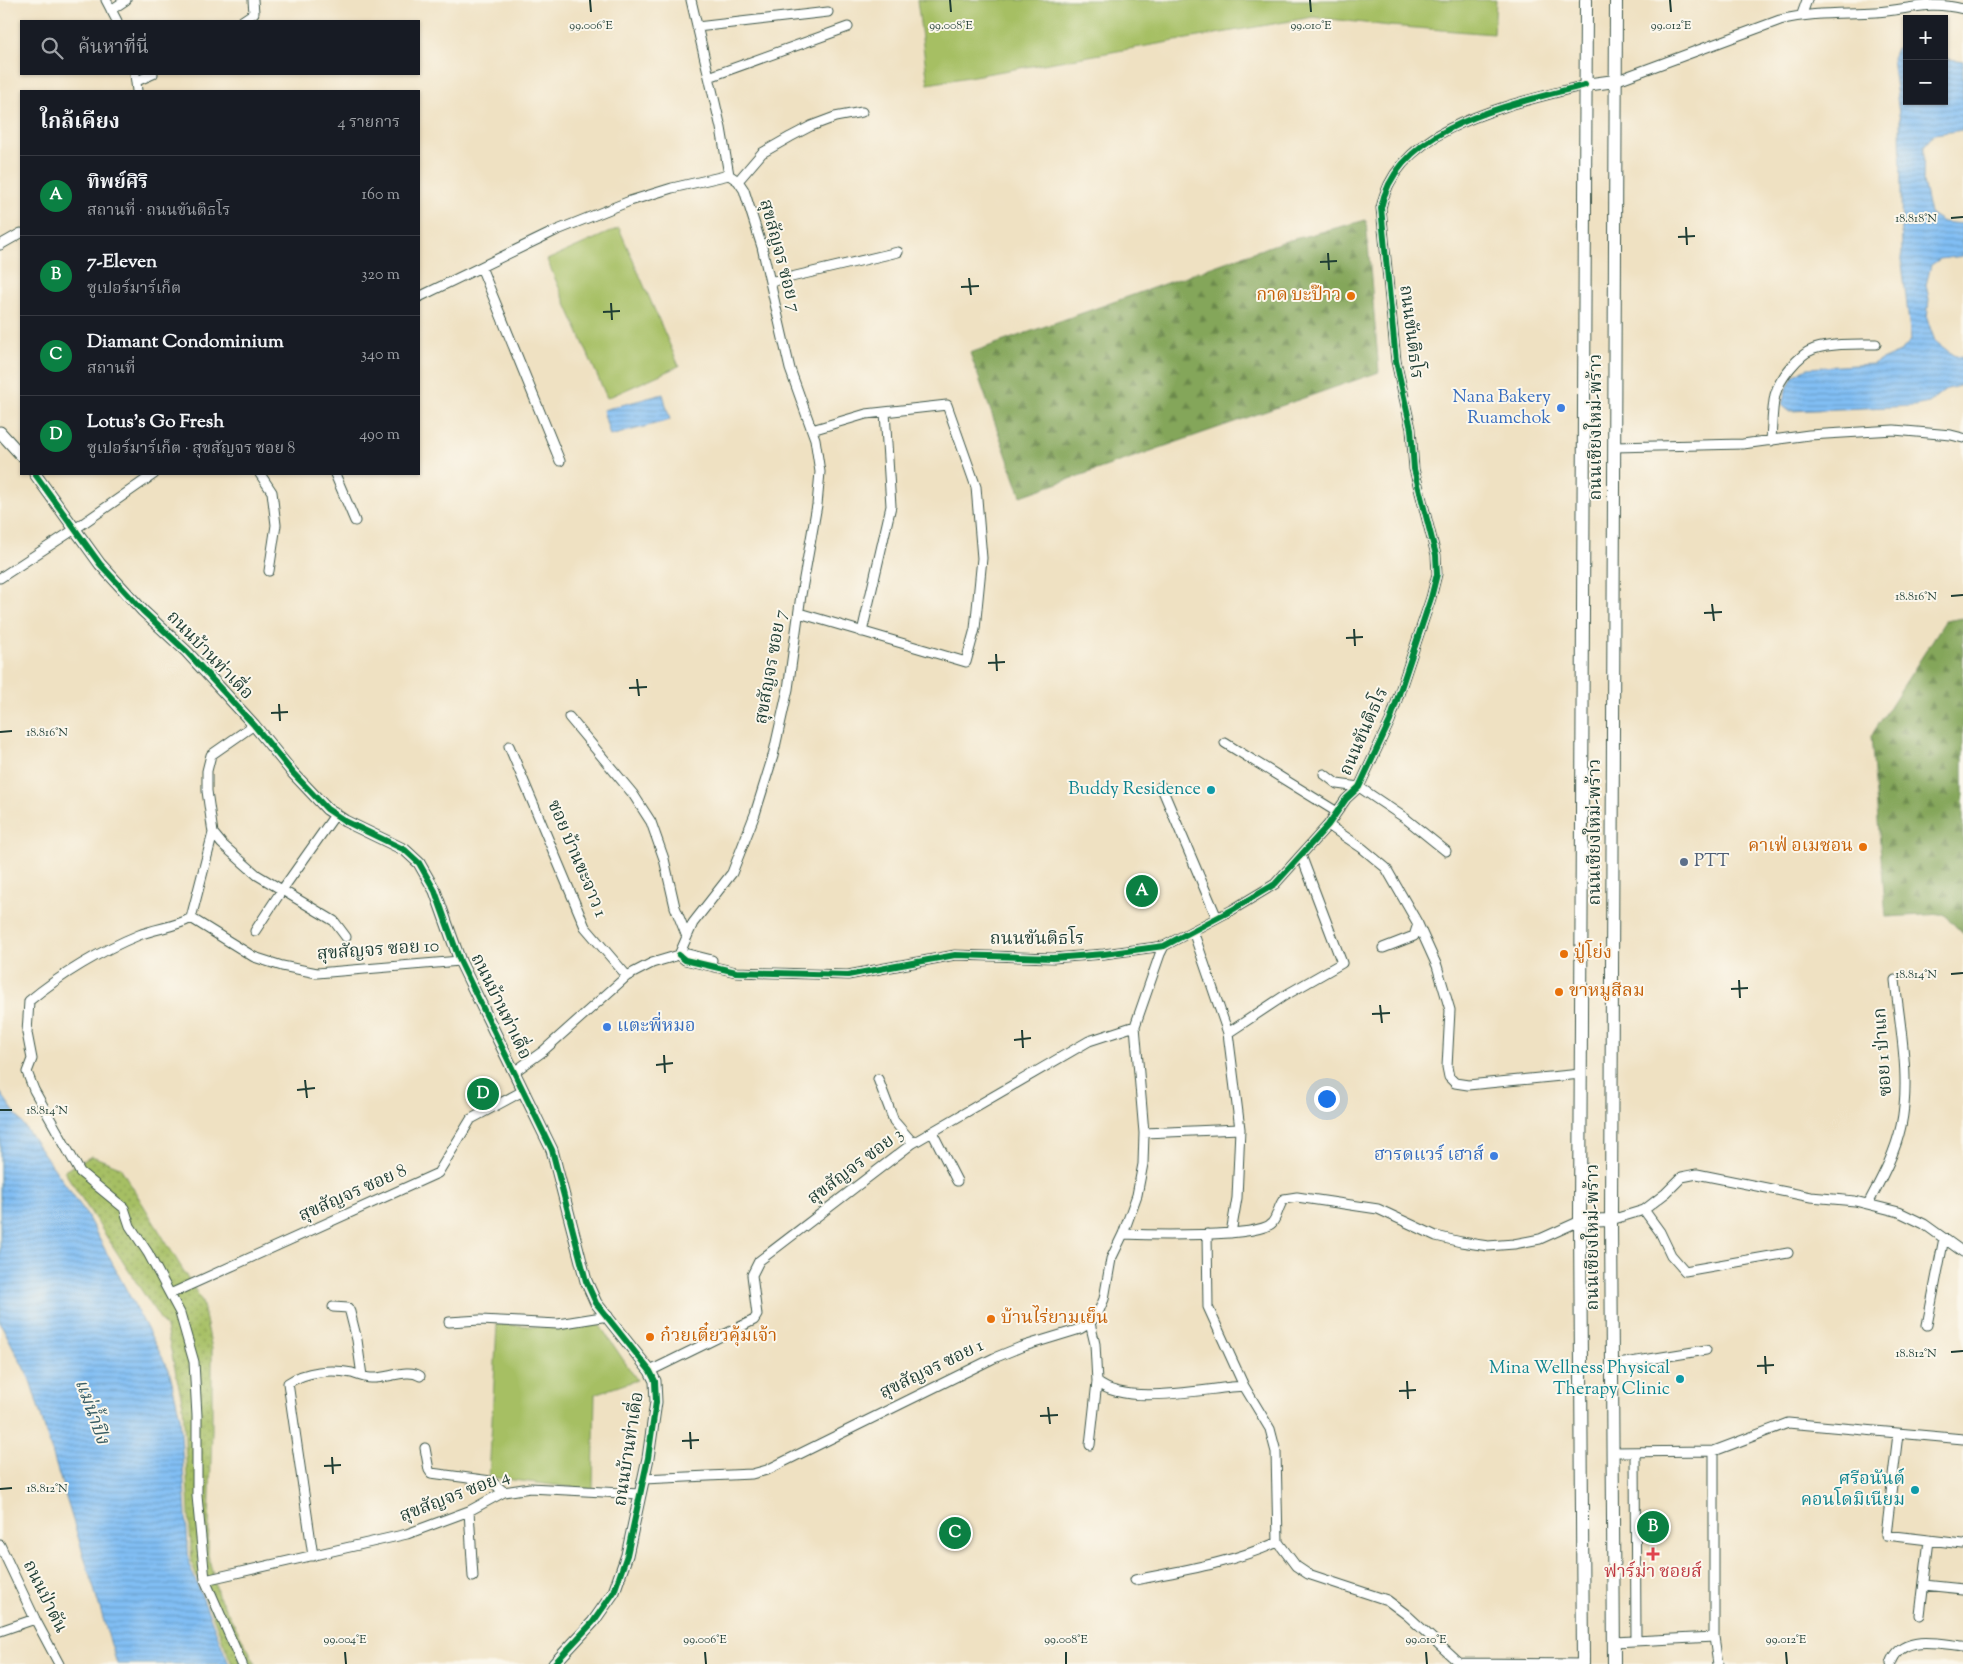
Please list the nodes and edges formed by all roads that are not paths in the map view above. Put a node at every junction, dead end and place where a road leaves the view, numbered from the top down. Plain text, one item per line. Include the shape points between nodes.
1 (106, 0) edge
2 (126, 0) edge
3 (253, 0) edge
4 (691, 0) edge
5 (1586, 0) edge
6 (1616, 0) edge
7 (1807, 0) edge
8 (1963, 9) edge
9 (111, 10) junction
10 (828, 12) dead end
11 (1802, 14) junction
12 (116, 20) edge
13 (243, 20) edge
14 (697, 27) junction
15 (848, 27) dead end
16 (149, 75) edge
17 (136, 78) edge
18 (709, 78) junction
19 (1615, 81) junction
20 (1585, 85) junction
21 (862, 112) dead end
22 (729, 175) junction
23 (738, 181) junction
24 (20, 234) edge
25 (0, 245) edge
26 (898, 252) dead end
27 (481, 267) junction
28 (770, 282) junction
29 (420, 297) edge
30 (1876, 344) dead end
31 (885, 412) junction
32 (812, 430) junction
33 (0, 432) edge
34 (1963, 438) edge
35 (1771, 441) junction
36 (1614, 447) junction
37 (20, 454) edge
38 (560, 461) dead end
39 (36, 475) edge
40 (153, 475) edge
41 (261, 475) edge
42 (335, 475) edge
43 (355, 521) dead end
44 (75, 529) junction
45 (268, 571) dead end
46 (0, 578) edge
47 (799, 613) junction
48 (862, 632) junction
49 (569, 717) dead end
50 (254, 725) junction
51 (1224, 743) dead end
52 (509, 746) dead end
53 (1324, 774) dead end
54 (1161, 786) dead end
55 (1359, 787) junction
56 (1337, 812) junction
57 (335, 815) junction
58 (1328, 825) junction
59 (213, 833) junction
60 (1446, 850) dead end
61 (1301, 855) junction
62 (282, 890) junction
63 (191, 918) junction
64 (1217, 918) junction
65 (1418, 924) junction
66 (255, 931) dead end
67 (1193, 931) junction
68 (346, 937) dead end
69 (687, 938) junction
70 (1164, 946) junction
71 (1383, 948) dead end
72 (679, 955) junction
73 (460, 962) junction
74 (627, 976) junction
75 (1895, 980) dead end
76 (1135, 1026) junction
77 (1228, 1032) junction
78 (514, 1072) junction
79 (1581, 1074) junction
80 (878, 1079) dead end
81 (524, 1091) junction
82 (1240, 1128) junction
83 (932, 1132) junction
84 (1144, 1133) junction
85 (913, 1143) junction
86 (957, 1181) dead end
87 (1868, 1204) junction
88 (1644, 1210) junction
89 (1611, 1220) junction
90 (1580, 1221) junction
91 (1230, 1233) junction
92 (1124, 1234) junction
93 (1207, 1234) junction
94 (1944, 1238) junction
95 (1963, 1252) edge
96 (1788, 1253) dead end
97 (170, 1294) junction
98 (333, 1307) dead end
99 (608, 1316) junction
100 (449, 1322) dead end
101 (1090, 1323) junction
102 (1927, 1325) dead end
103 (1706, 1350) dead end
104 (1612, 1365) junction
105 (650, 1370) junction
106 (362, 1376) junction
107 (420, 1376) dead end
108 (1097, 1382) junction
109 (1244, 1386) junction
110 (1898, 1434) junction
111 (1963, 1440) edge
112 (1090, 1445) dead end
113 (425, 1448) dead end
114 (1714, 1451) junction
115 (1613, 1452) junction
116 (1635, 1452) junction
117 (643, 1479) junction
118 (504, 1492) junction
119 (640, 1494) junction
120 (469, 1511) junction
121 (1929, 1540) junction
122 (1278, 1542) junction
123 (0, 1544) edge
124 (1963, 1544) edge
125 (313, 1556) junction
126 (473, 1576) dead end
127 (205, 1580) junction
128 (1134, 1580) dead end
129 (1924, 1585) junction
130 (1963, 1589) edge
131 (1920, 1615) dead end
132 (35, 1619) junction
133 (0, 1631) edge
134 (1714, 1637) junction
135 (1636, 1640) junction
136 (1614, 1642) junction
137 (1963, 1646) edge
138 (59, 1664) edge
139 (242, 1664) edge
140 (554, 1664) edge
141 (1583, 1664) edge
142 (1614, 1664) edge
143 (1718, 1664) edge
144 (1891, 1664) edge

1 - 9 street
2 - 9 street
3 - 13 street via 254,12
4 - 14 street
5 - 20 main road, ถนนเชียงใหม่-พร้าว
6 - 19 main road, ถนนเชียงใหม่-พร้าว
7 - 11 street
8 - 11 street via 1930,4 1877,12
9 - 12 street
10 - 14 street
11 - 19 street
14 - 18 street
15 - 18 street
16 - 17 street
18 - 22 street
19 - 20 main road
19 - 36 main road, ถนนเชียงใหม่-พร้าว
20 - 55 street, ถนนขันติธโร via 1486,112 1458,123 1406,160 1384,193 1380,208 1396,362 1411,429 1414,469 1436,555 1437,574 1390,721
20 - 79 main road, ถนนเชียงใหม่-พร้าว
21 - 23 street via 835,117 790,137 762,153
22 - 23 street
22 - 27 street via 630,201 555,231
23 - 28 street, สุขสัญจร ซอย 7 via 744,190
24 - 25 street
26 - 28 street
27 - 29 street
27 - 38 street
28 - 32 street, สุขสัญจร ซอย 7 via 790,369
30 - 35 street via 1813,349 1798,360 1782,379 1776,393
31 - 32 street via 866,414
31 - 48 street via 890,506
31 - 48 street via 947,405 976,487 982,558 975,629 966,662
32 - 47 street, สุขสัญจร ซอย 7 via 820,472
33 - 37 street
34 - 35 street via 1894,430 1809,435
35 - 36 street
36 - 89 main road, ถนนเชียงใหม่-พร้าว
39 - 44 street, ถนนบ้านท่าเดื่อ
40 - 44 street
41 - 45 street via 272,492 276,525
42 - 43 street
44 - 46 street
44 - 50 street, ถนนบ้านท่าเดื่อ via 100,564
47 - 48 street
47 - 69 street, สุขสัญจร ซอย 7 via 788,688 773,756 755,814 732,873 693,923
49 - 69 street via 633,794 651,822
50 - 57 street, ถนนบ้านท่าเดื่อ via 293,774
50 - 59 street via 211,755 207,791
51 - 56 street
52 - 74 street, ซอย บ้านขะจาว 1 via 585,927
53 - 55 street via 1337,784
54 - 64 street
55 - 56 street, ถนนขันติธโร
55 - 60 street
56 - 58 street, ถนนขันติธโร
57 - 62 street
57 - 73 street, ถนนบ้านท่าเดื่อ via 405,850 419,864 435,891
58 - 61 street, ถนนขันติธโร
58 - 65 street via 1386,868
59 - 62 street via 257,875
59 - 63 street
61 - 64 street, ถนนขันติธโร via 1275,884
61 - 77 street via 1342,963
62 - 66 street
62 - 68 street via 334,921
63 - 73 street, สุขสัญจร ซอย 10 via 254,957 317,973
63 - 97 street via 141,934 103,952 44,989 29,1001 27,1033 32,1059 27,1072 34,1090 80,1172 124,1208 130,1226
64 - 67 street, ถนนขันติธโร
65 - 71 street via 1414,936
65 - 79 street via 1437,966 1450,1010 1447,1067 1449,1077 1455,1083 1468,1085
67 - 70 street, ถนนขันติธโร
67 - 77 street
69 - 72 street, สุขสัญจร ซอย 7
70 - 72 street, ถนนขันติธโร via 1053,958 955,955 848,975 736,972 685,960
70 - 76 street
72 - 74 street via 652,963
73 - 78 street, ถนนบ้านท่าเดื่อ
74 - 78 street via 542,1052
75 - 87 street, ซอย 1 ป่าแก via 1905,1100 1892,1155
76 - 83 street, สุขสัญจร ซอย 3 via 1090,1041
76 - 84 street
77 - 82 street
78 - 81 street, ถนนบ้านท่าเดื่อ
79 - 90 main road, ถนนเชียงใหม่-พร้าว
80 - 85 street via 894,1121
81 - 97 street, สุขสัญจร ซอย 8 via 471,1119 438,1174
81 - 99 street, ถนนบ้านท่าเดื่อ via 552,1150 586,1281 596,1303
82 - 84 street
82 - 91 street via 1237,1198
83 - 85 street, สุขสัญจร ซอย 3
83 - 86 street
84 - 92 street via 1137,1195
85 - 105 street, สุขสัญจร ซอย 3 via 759,1261 752,1275 757,1315 754,1320
87 - 88 street via 1697,1174 1682,1177
87 - 94 street via 1899,1212
88 - 89 street
88 - 96 street via 1671,1255 1685,1271
89 - 90 main road
89 - 104 main road, ถนนเชียงใหม่-พร้าว
90 - 91 street via 1540,1239 1488,1246 1436,1236 1378,1209 1297,1197 1284,1199 1272,1222 1265,1227
90 - 141 main road, ถนนเชียงใหม่-พร้าว
91 - 93 street
92 - 93 street
92 - 101 street via 1111,1259 1104,1299
93 - 109 street via 1208,1307
94 - 95 street
94 - 102 street
97 - 127 street via 180,1313 194,1362 197,1496
98 - 106 street via 348,1308 350,1312
99 - 100 street via 558,1324 480,1320
99 - 105 street, ถนนบ้านท่าเดื่อ
101 - 108 street
101 - 117 street, สุขสัญจร ซอย 1 via 994,1358 767,1470 752,1474
103 - 104 street
104 - 115 main road, ถนนเชียงใหม่-พร้าว
105 - 117 street, ถนนบ้านท่าเดื่อ via 655,1381 656,1402
106 - 107 street via 371,1378 415,1373
106 - 125 street via 330,1372 306,1374 288,1383
108 - 109 street via 1129,1394
108 - 112 street
109 - 122 street via 1270,1430 1276,1452
110 - 111 street
110 - 114 street via 1788,1423
110 - 121 street via 1886,1535
113 - 118 street via 431,1473 491,1481
114 - 116 street
114 - 134 street
115 - 116 street
115 - 136 main road, ถนนเชียงใหม่-พร้าว
116 - 135 street
117 - 119 street, ถนนบ้านท่าเดื่อ
118 - 119 street, สุขสัญจร ซอย 4 via 530,1488
118 - 120 street, สุขสัญจร ซอย 4
119 - 140 street, ถนนบ้านท่าเดื่อ via 627,1555 614,1592 593,1622
120 - 125 street, สุขสัญจร ซอย 4 via 407,1534
120 - 126 street
121 - 124 street
121 - 129 street
122 - 128 street via 1249,1555 1215,1564
122 - 141 street via 1296,1566 1308,1574 1386,1600 1459,1663
123 - 132 street, ถนนป่าตัน
125 - 127 street, สุขสัญจร ซอย 4
127 - 139 street
129 - 130 street
129 - 131 street
132 - 133 street
132 - 138 street, ถนนป่าตัน
134 - 135 street
134 - 143 street
135 - 136 street
136 - 142 main road, ถนนเชียงใหม่-พร้าว
137 - 144 street via 1918,1642 1904,1647

